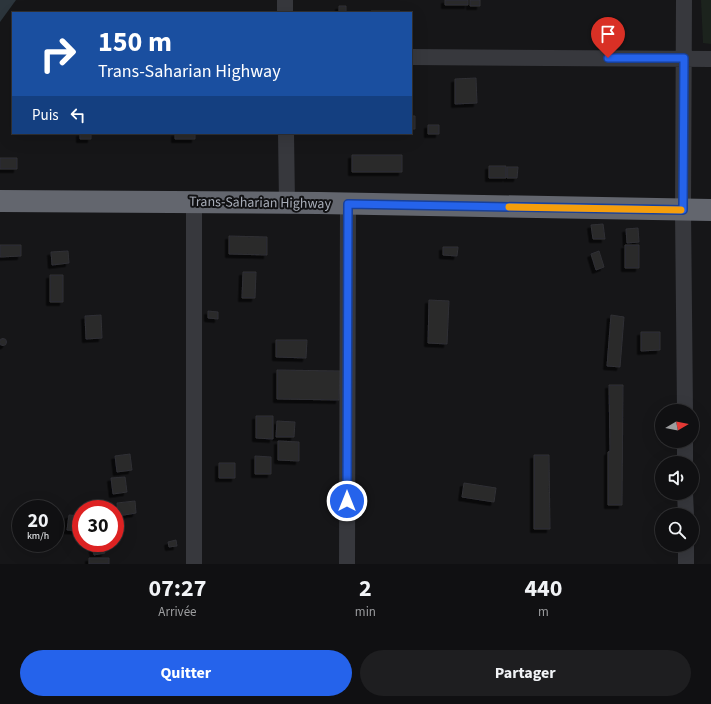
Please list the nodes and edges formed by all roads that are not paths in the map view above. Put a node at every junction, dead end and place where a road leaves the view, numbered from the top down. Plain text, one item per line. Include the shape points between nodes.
1 (285, 0) edge
2 (684, 0) edge
3 (285, 12) edge
4 (412, 58) edge
5 (684, 58) junction
6 (711, 58) edge
7 (286, 134) edge
8 (0, 201) edge
9 (194, 202) junction
10 (287, 203) junction
11 (348, 204) junction
12 (683, 210) junction
13 (711, 210) edge
14 (685, 404) edge
15 (686, 552) edge
16 (194, 564) edge
17 (347, 564) edge
18 (686, 564) edge

1 - 3 street
2 - 5 street
4 - 5 street
5 - 6 street
5 - 12 street
7 - 10 street
8 - 9 highway, Trans-Saharian Highway
9 - 10 highway, Trans-Saharian Highway
9 - 16 street
10 - 11 highway, Trans-Saharian Highway
11 - 12 highway, Trans-Saharian Highway
11 - 17 street
12 - 13 highway, Trans-Saharian Highway
12 - 14 street
15 - 18 street

